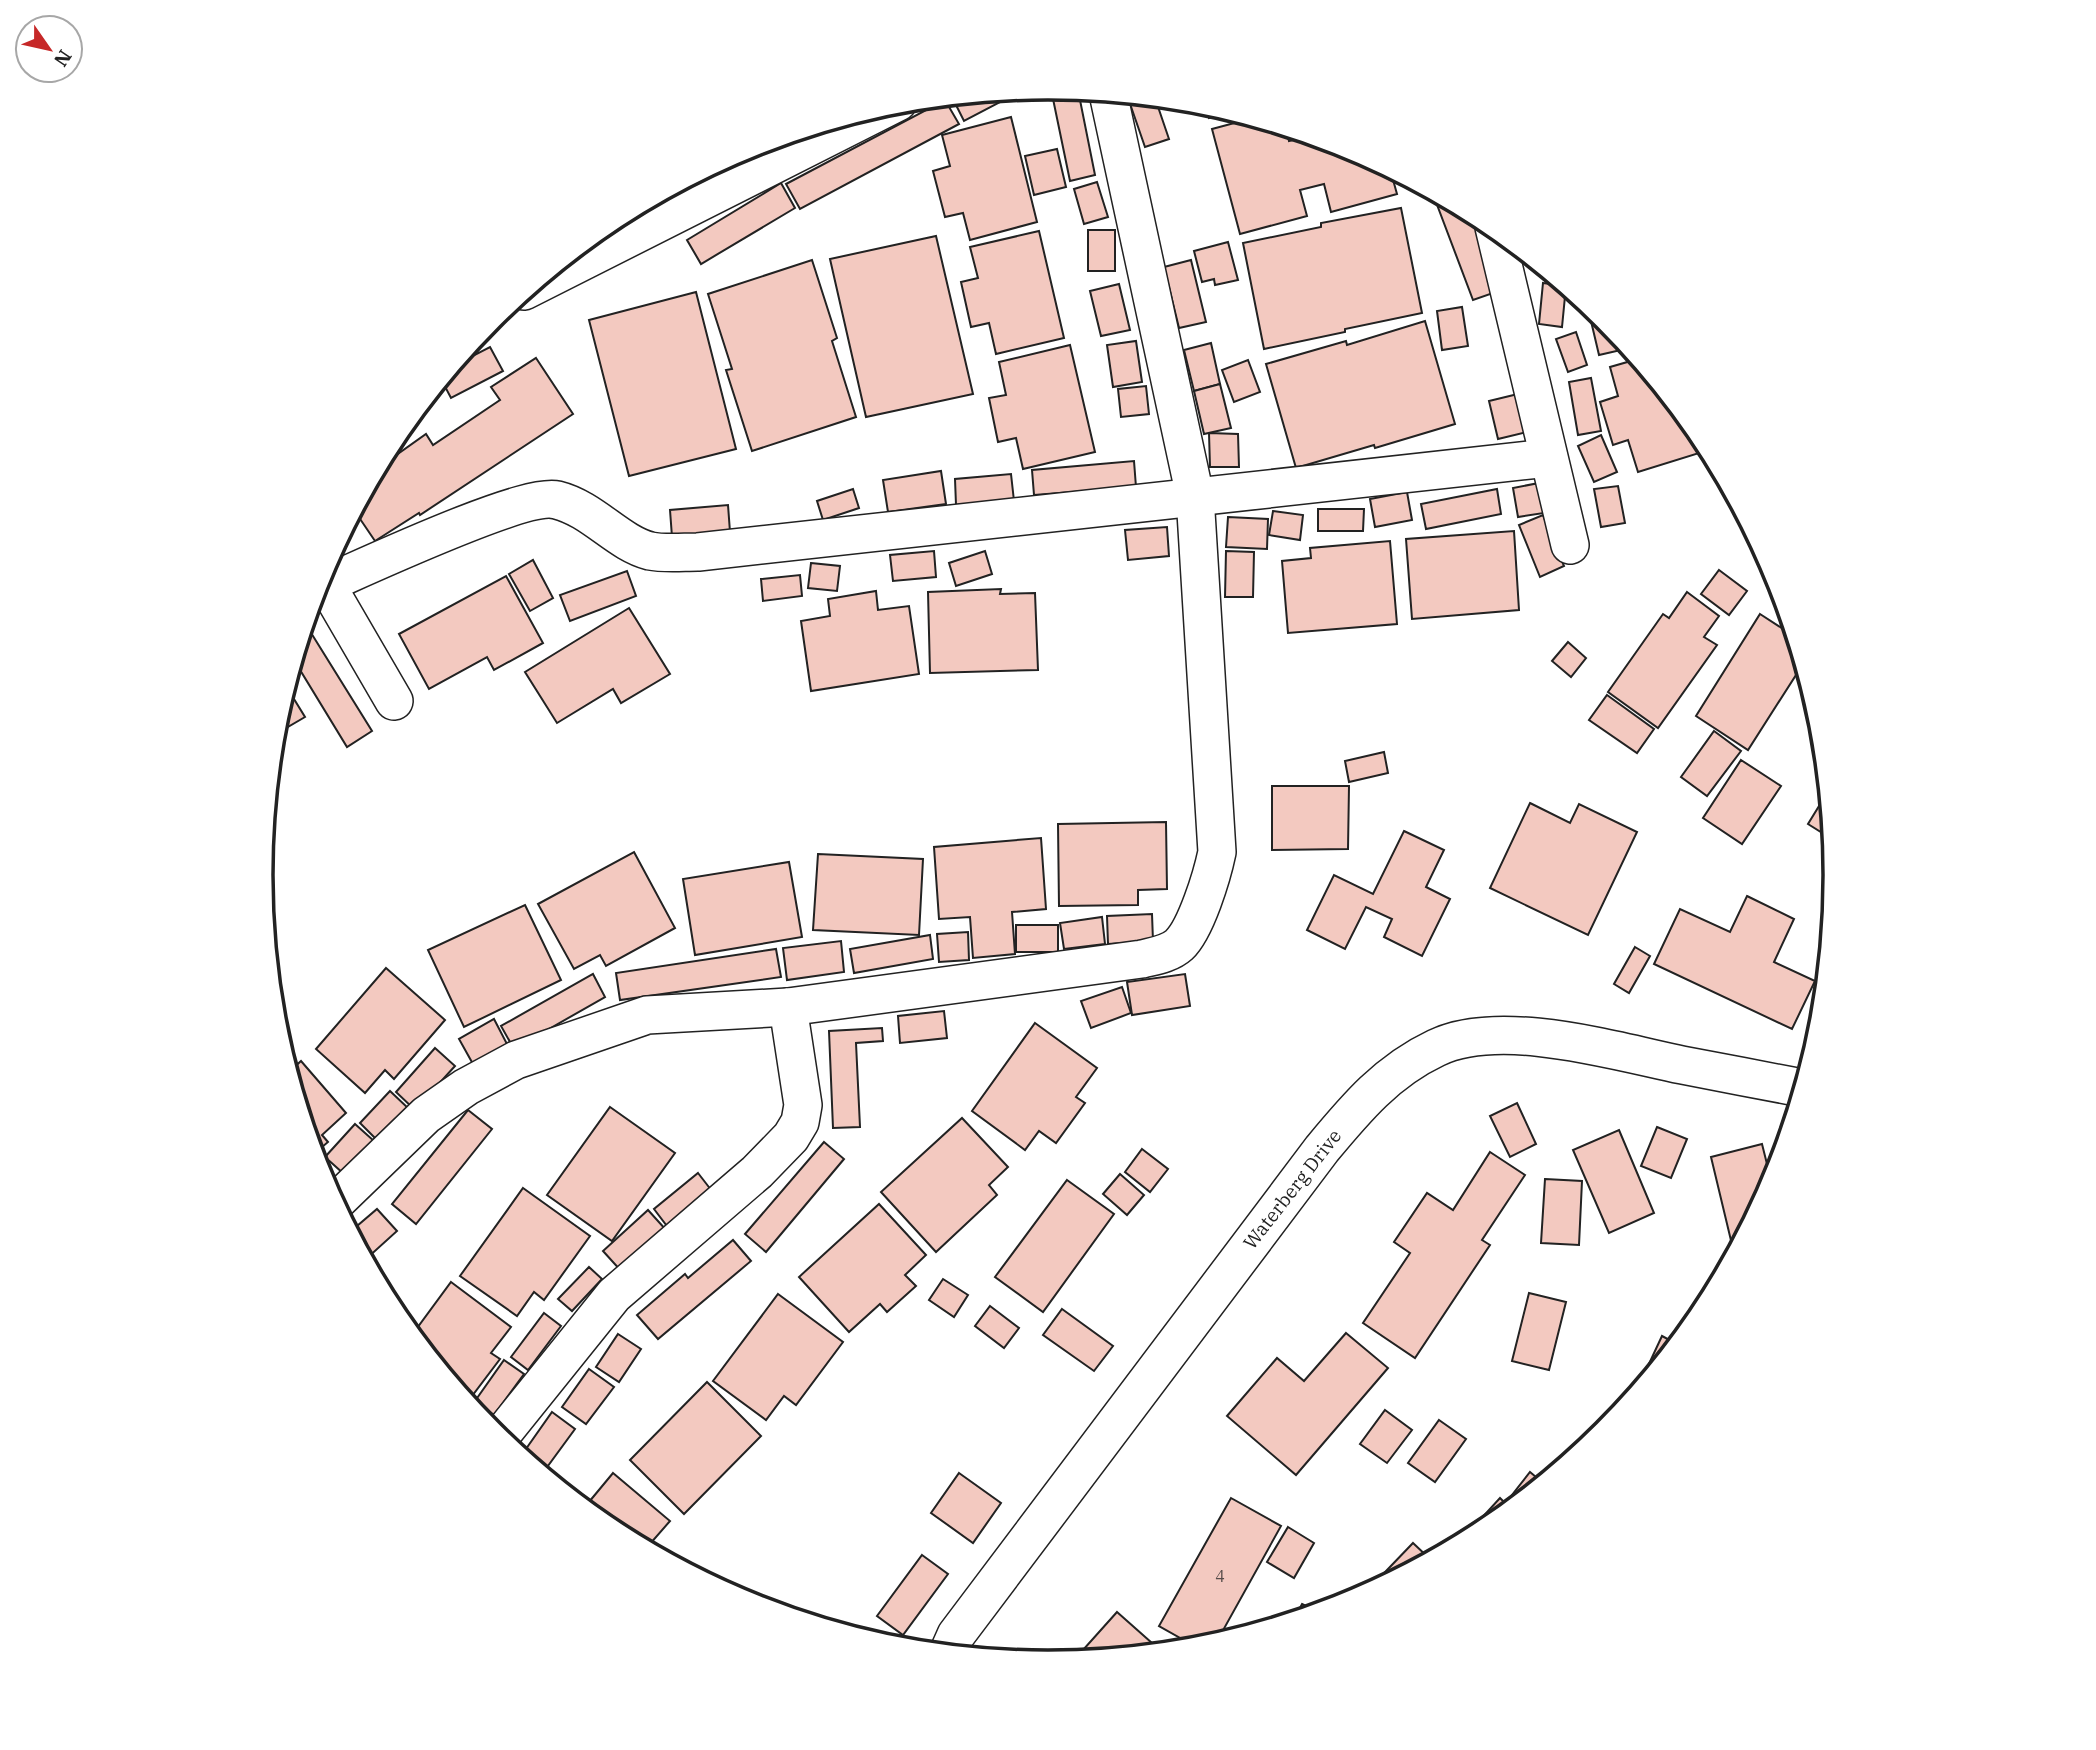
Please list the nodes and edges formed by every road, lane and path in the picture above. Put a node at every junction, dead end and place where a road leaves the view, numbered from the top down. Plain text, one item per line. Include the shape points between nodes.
1 (1110, 102) edge
2 (853, 125) edge
3 (1498, 244) edge
4 (561, 272) edge
5 (1548, 458) junction
6 (1195, 496) junction
7 (1570, 545) dead end
8 (333, 575) edge
9 (328, 588) edge
10 (394, 701) dead end
11 (788, 1007) junction
12 (1794, 1086) edge
13 (343, 1196) edge
14 (506, 1429) edge
15 (951, 1644) edge

1 - 6 street
2 - 4 street
3 - 5 street
5 - 6 street
5 - 7 street
6 - 8 street via 698,552 649,551 579,507 553,499 499,511
6 - 11 street via 1217,852 1212,877 1180,944 1142,959
9 - 10 street
11 - 13 street via 647,1015 516,1060 426,1115
11 - 14 street via 803,1105 791,1137 614,1295
12 - 15 street, Waterberg Drive via 1504,1034 1438,1046 1385,1079 1322,1149

